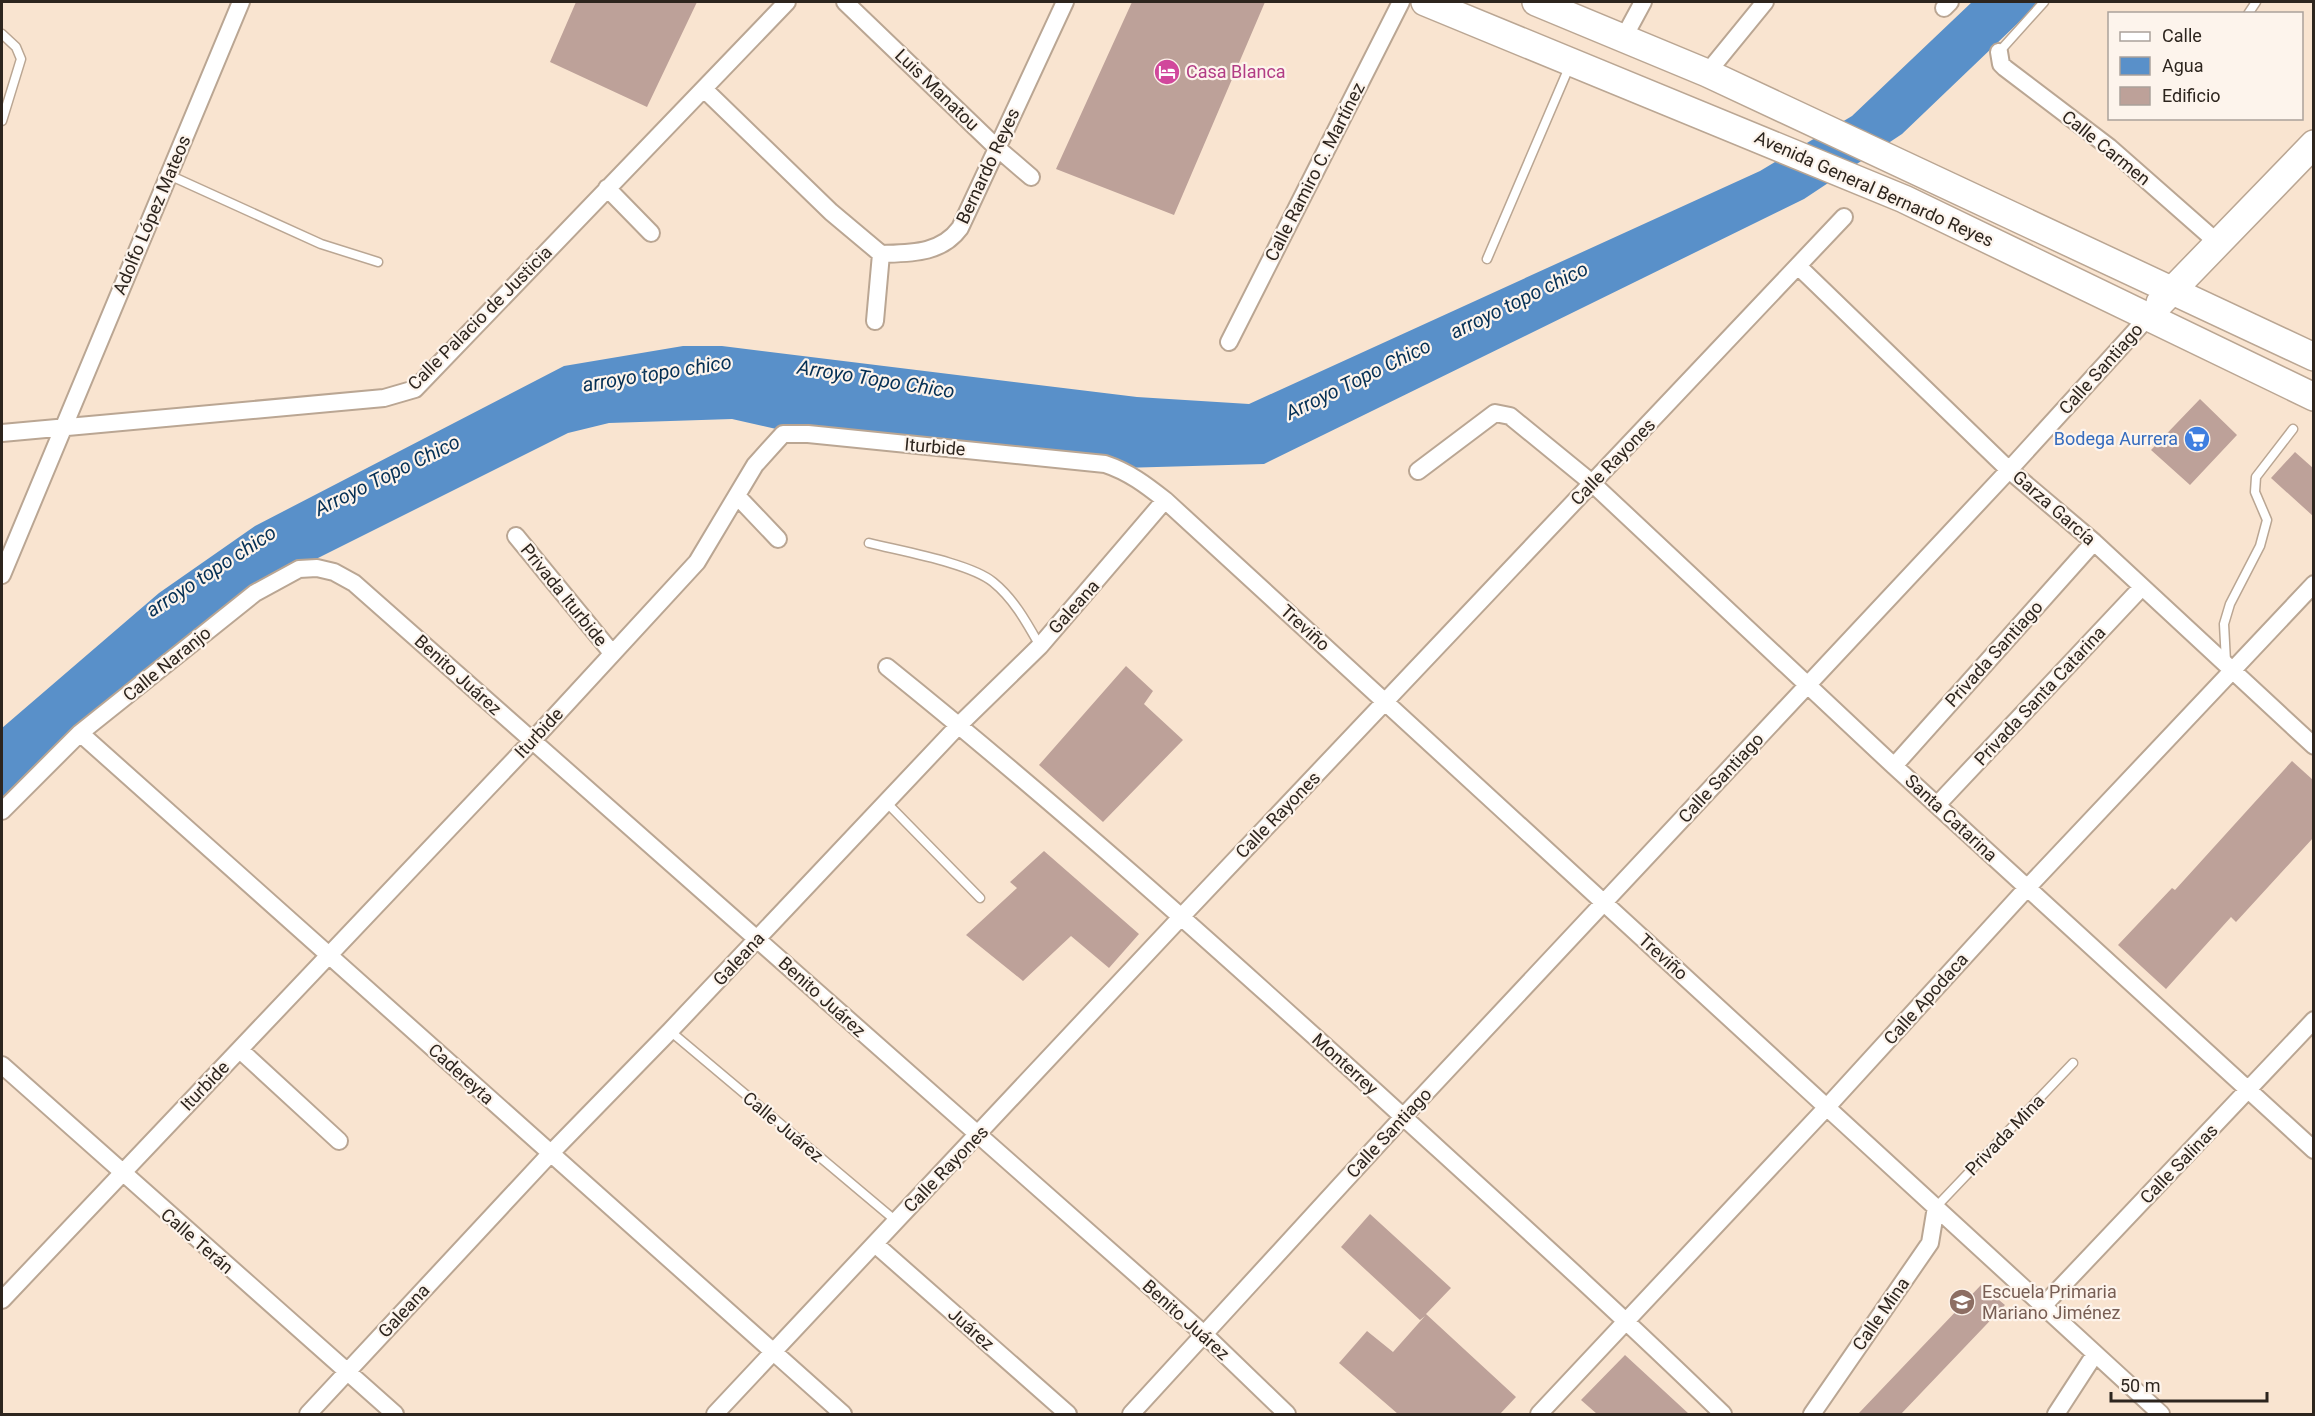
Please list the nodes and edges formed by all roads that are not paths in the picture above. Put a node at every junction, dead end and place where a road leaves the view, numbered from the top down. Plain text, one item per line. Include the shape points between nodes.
1 (241, 2) edge
2 (787, 2) edge
3 (845, 2) edge
4 (1065, 2) edge
5 (1401, 2) edge
6 (1425, 2) edge
7 (1536, 2) edge
8 (1643, 2) edge
9 (1765, 2) edge
10 (2044, 2) edge
11 (2, 34) edge
12 (1623, 39) junction
13 (1999, 52) joint
14 (1571, 62) junction
15 (1707, 73) junction
16 (704, 89) junction
17 (2, 120) edge
18 (2313, 144) edge
19 (996, 147) junction
20 (169, 175) junction
21 (1031, 177) dead end
22 (607, 188) junction
23 (1844, 217) dead end
24 (651, 233) dead end
25 (2218, 243) junction
26 (881, 255) junction
27 (1487, 259) dead end
28 (378, 262) dead end
29 (1799, 267) junction
30 (2172, 290) junction
31 (2149, 316) junction
32 (875, 321) dead end
33 (1229, 342) dead end
34 (2313, 357) edge
35 (2313, 397) edge
36 (63, 428) junction
37 (2293, 429) dead end
38 (2, 433) edge
39 (2010, 470) junction
40 (1418, 471) dead end
41 (1592, 483) junction
42 (738, 497) junction
43 (1165, 500) junction
44 (516, 536) dead end
45 (778, 539) dead end
46 (2094, 542) junction
47 (869, 543) dead end
48 (2, 575) edge
49 (354, 583) joint
50 (2313, 585) edge
51 (2142, 587) junction
52 (1040, 646) junction
53 (612, 653) junction
54 (887, 667) dead end
55 (2228, 669) junction
56 (1808, 685) junction
57 (1386, 702) junction
58 (958, 725) junction
59 (80, 733) junction
60 (533, 740) junction
61 (2313, 746) edge
62 (1894, 766) junction
63 (886, 802) junction
64 (1937, 805) junction
65 (2, 811) edge
66 (2026, 888) junction
67 (980, 898) dead end
68 (1605, 904) junction
69 (1182, 916) junction
70 (757, 939) junction
71 (328, 955) junction
72 (2313, 1020) edge
73 (670, 1031) junction
74 (240, 1050) junction
75 (2073, 1063) dead end
76 (2, 1065) edge
77 (2249, 1091) junction
78 (1827, 1107) junction
79 (1403, 1117) junction
80 (978, 1137) junction
81 (339, 1141) dead end
82 (2313, 1150) edge
83 (550, 1154) junction
84 (122, 1174) junction
85 (1936, 1207) junction
86 (897, 1222) junction
87 (875, 1244) junction
88 (2, 1300) edge
89 (2043, 1305) junction
90 (1625, 1320) junction
91 (1205, 1335) junction
92 (773, 1354) junction
93 (2095, 1354) junction
94 (348, 1373) junction
95 (308, 1414) edge
96 (395, 1414) edge
97 (715, 1414) edge
98 (843, 1414) edge
99 (1068, 1414) edge
100 (1131, 1414) edge
101 (1287, 1414) edge
102 (1539, 1414) edge
103 (1723, 1414) edge
104 (1812, 1414) edge
105 (2056, 1414) edge
106 (2161, 1414) edge

1 - 20 street, Adolfo López Mateos
2 - 16 street, Calle Palacio de Justicia
3 - 19 street, Luis Manatou
4 - 19 street, Bernardo Reyes
5 - 33 street, Calle Ramiro C. Martínez
6 - 14 main road, Avenida General Bernardo Reyes
7 - 12 main road, Avenida General Bernardo Reyes
8 - 12 street
9 - 15 street
10 - 13 lane
11 - 17 lane via 16,47 21,59
12 - 15 main road, Avenida General Bernardo Reyes
13 - 25 street, Calle Carmen via 2005,68 2109,147
14 - 27 lane
14 - 31 main road, Avenida General Bernardo Reyes via 1904,199
15 - 30 main road, Avenida General Bernardo Reyes
16 - 22 street, Calle Palacio de Justicia
16 - 26 street
18 - 25 main road, Calle Santiago
19 - 21 street, Luis Manatou
19 - 26 street, Bernardo Reyes via 953,238 935,249
20 - 28 lane via 321,244
20 - 36 street, Adolfo López Mateos
22 - 24 street
22 - 36 street, Calle Palacio de Justicia via 415,389 405,394
23 - 29 street, Calle Rayones
25 - 30 main road, Calle Santiago
26 - 32 street
29 - 39 street, Garza García
29 - 41 street, Calle Rayones
30 - 31 main road, Calle Santiago
30 - 34 main road, Avenida General Bernardo Reyes
31 - 35 main road, Avenida General Bernardo Reyes
31 - 39 street, Calle Santiago
36 - 38 street, Calle Palacio de Justicia
36 - 48 street, Adolfo López Mateos
37 - 55 lane via 2256,477 2255,492 2267,520 2260,546 2224,624
39 - 46 street, Garza García
39 - 56 street, Calle Santiago
40 - 41 street, Santa Catarina via 1495,412 1510,416
41 - 56 street, Santa Catarina
41 - 57 street, Calle Rayones
42 - 43 street, Iturbide via 755,465 776,440 783,434 808,434 1105,464 1124,470
42 - 45 street
42 - 53 street, Iturbide via 697,562
43 - 52 street, Galeana
43 - 57 street, Treviño
44 - 53 street, Privada Iturbide
46 - 51 street, Garza García
46 - 62 street, Privada Santiago
47 - 52 lane via 966,569 992,581 1022,614
49 - 59 street, Calle Naranjo via 317,568 299,569 282,576 255,593
49 - 60 street, Benito Juárez
50 - 55 street, Calle Apodaca
51 - 55 street, Garza García
51 - 64 street, Privada Santa Catarina
52 - 58 street, Galeana
53 - 60 street, Iturbide
54 - 58 street, Monterrey
55 - 61 street, Garza García
55 - 66 street, Calle Apodaca
56 - 62 street, Santa Catarina
56 - 68 street, Calle Santiago
57 - 68 street, Treviño
57 - 69 street, Calle Rayones
58 - 63 street, Galeana
58 - 69 street, Monterrey
59 - 65 street, Calle Naranjo
59 - 71 street, Cadereyta
60 - 70 street, Benito Juárez
60 - 71 street, Iturbide
62 - 64 street, Santa Catarina
63 - 67 lane
63 - 70 street, Galeana
64 - 66 street, Santa Catarina
66 - 77 street, Santa Catarina
66 - 78 street, Calle Apodaca
68 - 78 street, Treviño
68 - 79 street, Calle Santiago
69 - 79 street, Monterrey
69 - 80 street, Calle Rayones
70 - 73 street, Galeana
70 - 80 street, Benito Juárez
71 - 74 street, Iturbide
71 - 83 street, Cadereyta
72 - 77 street, Calle Salinas
73 - 83 street, Galeana
73 - 86 lane, Calle Juárez
74 - 81 street
74 - 84 street, Iturbide
75 - 85 lane, Privada Mina
76 - 84 street, Calle Terán
77 - 82 street, Santa Catarina
77 - 89 street, Calle Salinas
78 - 85 street, Treviño
78 - 90 street, Calle Apodaca
79 - 90 street, Monterrey
79 - 91 street, Calle Santiago
80 - 86 street, Calle Rayones
80 - 91 street, Benito Juárez
83 - 92 street, Cadereyta
83 - 94 street, Galeana
84 - 88 street, Iturbide
84 - 94 street, Calle Terán
85 - 89 street, Treviño
85 - 104 street, Calle Mina via 1930,1243
86 - 87 street, Calle Rayones
87 - 92 street, Calle Rayones
87 - 99 street, Juárez
89 - 93 street, Treviño
90 - 102 street, Calle Apodaca
90 - 103 street, Monterrey
91 - 100 street, Calle Santiago
91 - 101 street, Benito Juárez
92 - 97 street, Calle Rayones
92 - 98 street, Cadereyta
93 - 105 street
93 - 106 street, Treviño
94 - 95 street, Galeana
94 - 96 street, Calle Terán

